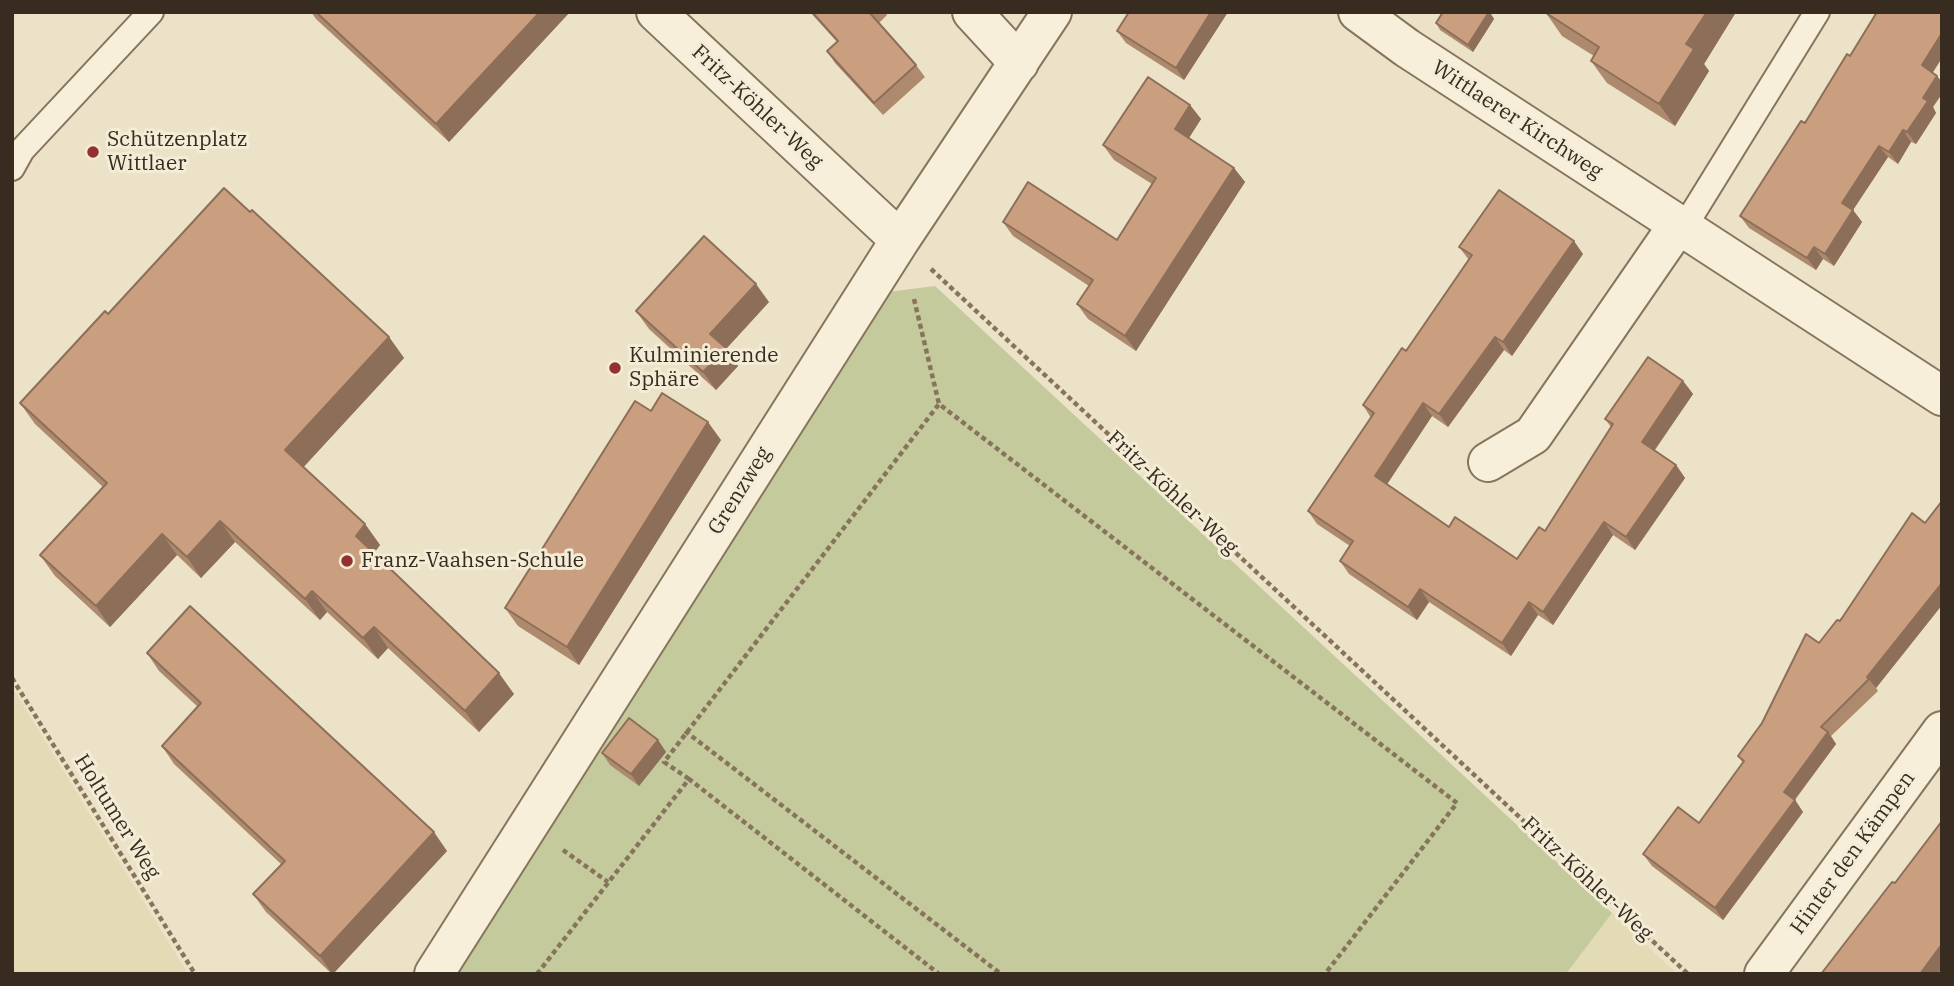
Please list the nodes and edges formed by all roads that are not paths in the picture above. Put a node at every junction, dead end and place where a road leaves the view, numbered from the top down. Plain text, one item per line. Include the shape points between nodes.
1 (151, 12) edge
2 (656, 12) edge
3 (972, 12) edge
4 (1052, 12) edge
5 (1358, 12) edge
6 (1817, 12) edge
7 (1019, 63) junction
8 (12, 169) edge
9 (1680, 227) junction
10 (900, 240) junction
11 (1942, 396) edge
12 (1488, 462) dead end
13 (1942, 731) edge
14 (434, 974) edge
15 (1764, 974) edge

1 - 8 lane via 22,150
2 - 10 street, Fritz-Köhler-Weg
3 - 7 street
4 - 7 street, Grenzweg
5 - 9 street, Wittlaerer Kirchweg
6 - 9 lane
7 - 10 street, Grenzweg
9 - 11 street, Wittlaerer Kirchweg
9 - 12 street via 1533,435
10 - 14 street, Grenzweg
13 - 15 street, Hinter den Kämpen

